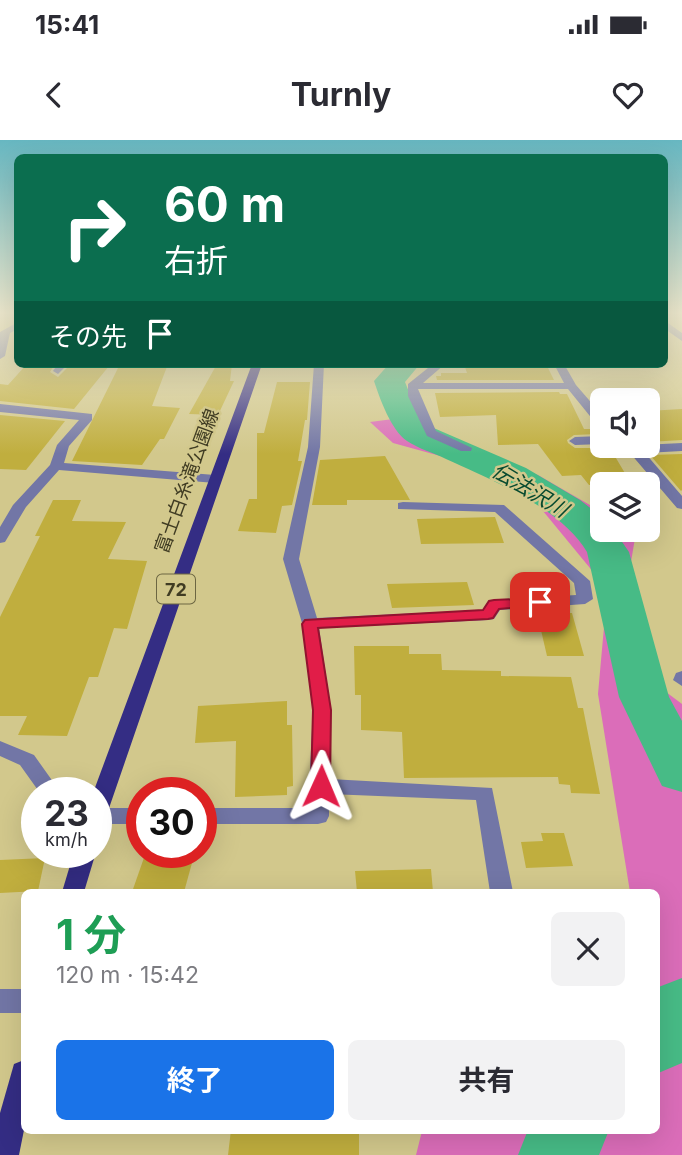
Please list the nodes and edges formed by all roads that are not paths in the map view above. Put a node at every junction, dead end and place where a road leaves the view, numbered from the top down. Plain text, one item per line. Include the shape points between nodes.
1 (256, 368) edge
2 (318, 368) edge
3 (435, 368) edge
4 (561, 368) edge
5 (412, 386) junction
6 (571, 386) junction
7 (0, 408) edge
8 (590, 409) edge
9 (590, 440) edge
10 (575, 441) dead end
11 (660, 447) edge
12 (682, 447) edge
13 (466, 448) dead end
14 (640, 458) edge
15 (56, 466) junction
16 (215, 479) junction
17 (0, 504) edge
18 (20, 505) junction
19 (682, 505) edge
20 (403, 506) dead end
21 (0, 539) edge
22 (310, 624) junction
23 (0, 748) edge
24 (39, 777) edge
25 (108, 777) edge
26 (321, 786) junction
27 (217, 816) edge
28 (81, 868) edge
29 (75, 889) edge
30 (501, 889) edge
31 (21, 1000) edge
32 (0, 1001) edge
33 (21, 1085) edge
34 (4, 1155) edge

1 - 16 main road, 富士白糸滝公園線 / 72
2 - 22 street via 314,447 290,559
3 - 5 street
4 - 6 street
5 - 6 street
5 - 13 street via 431,433
6 - 8 street
7 - 15 street via 88,417 63,445
9 - 10 street
11 - 12 street
14 - 19 street
15 - 16 street
15 - 18 street
16 - 25 main road, 富士白糸滝公園線 / 72
17 - 18 street
18 - 21 street
20 - 22 street via 499,508 582,581 585,599 494,605 488,615
22 - 26 street via 322,710
23 - 24 street via 27,760
26 - 27 street via 318,816
26 - 30 street via 485,793
28 - 29 main road
31 - 32 street
33 - 34 main road

